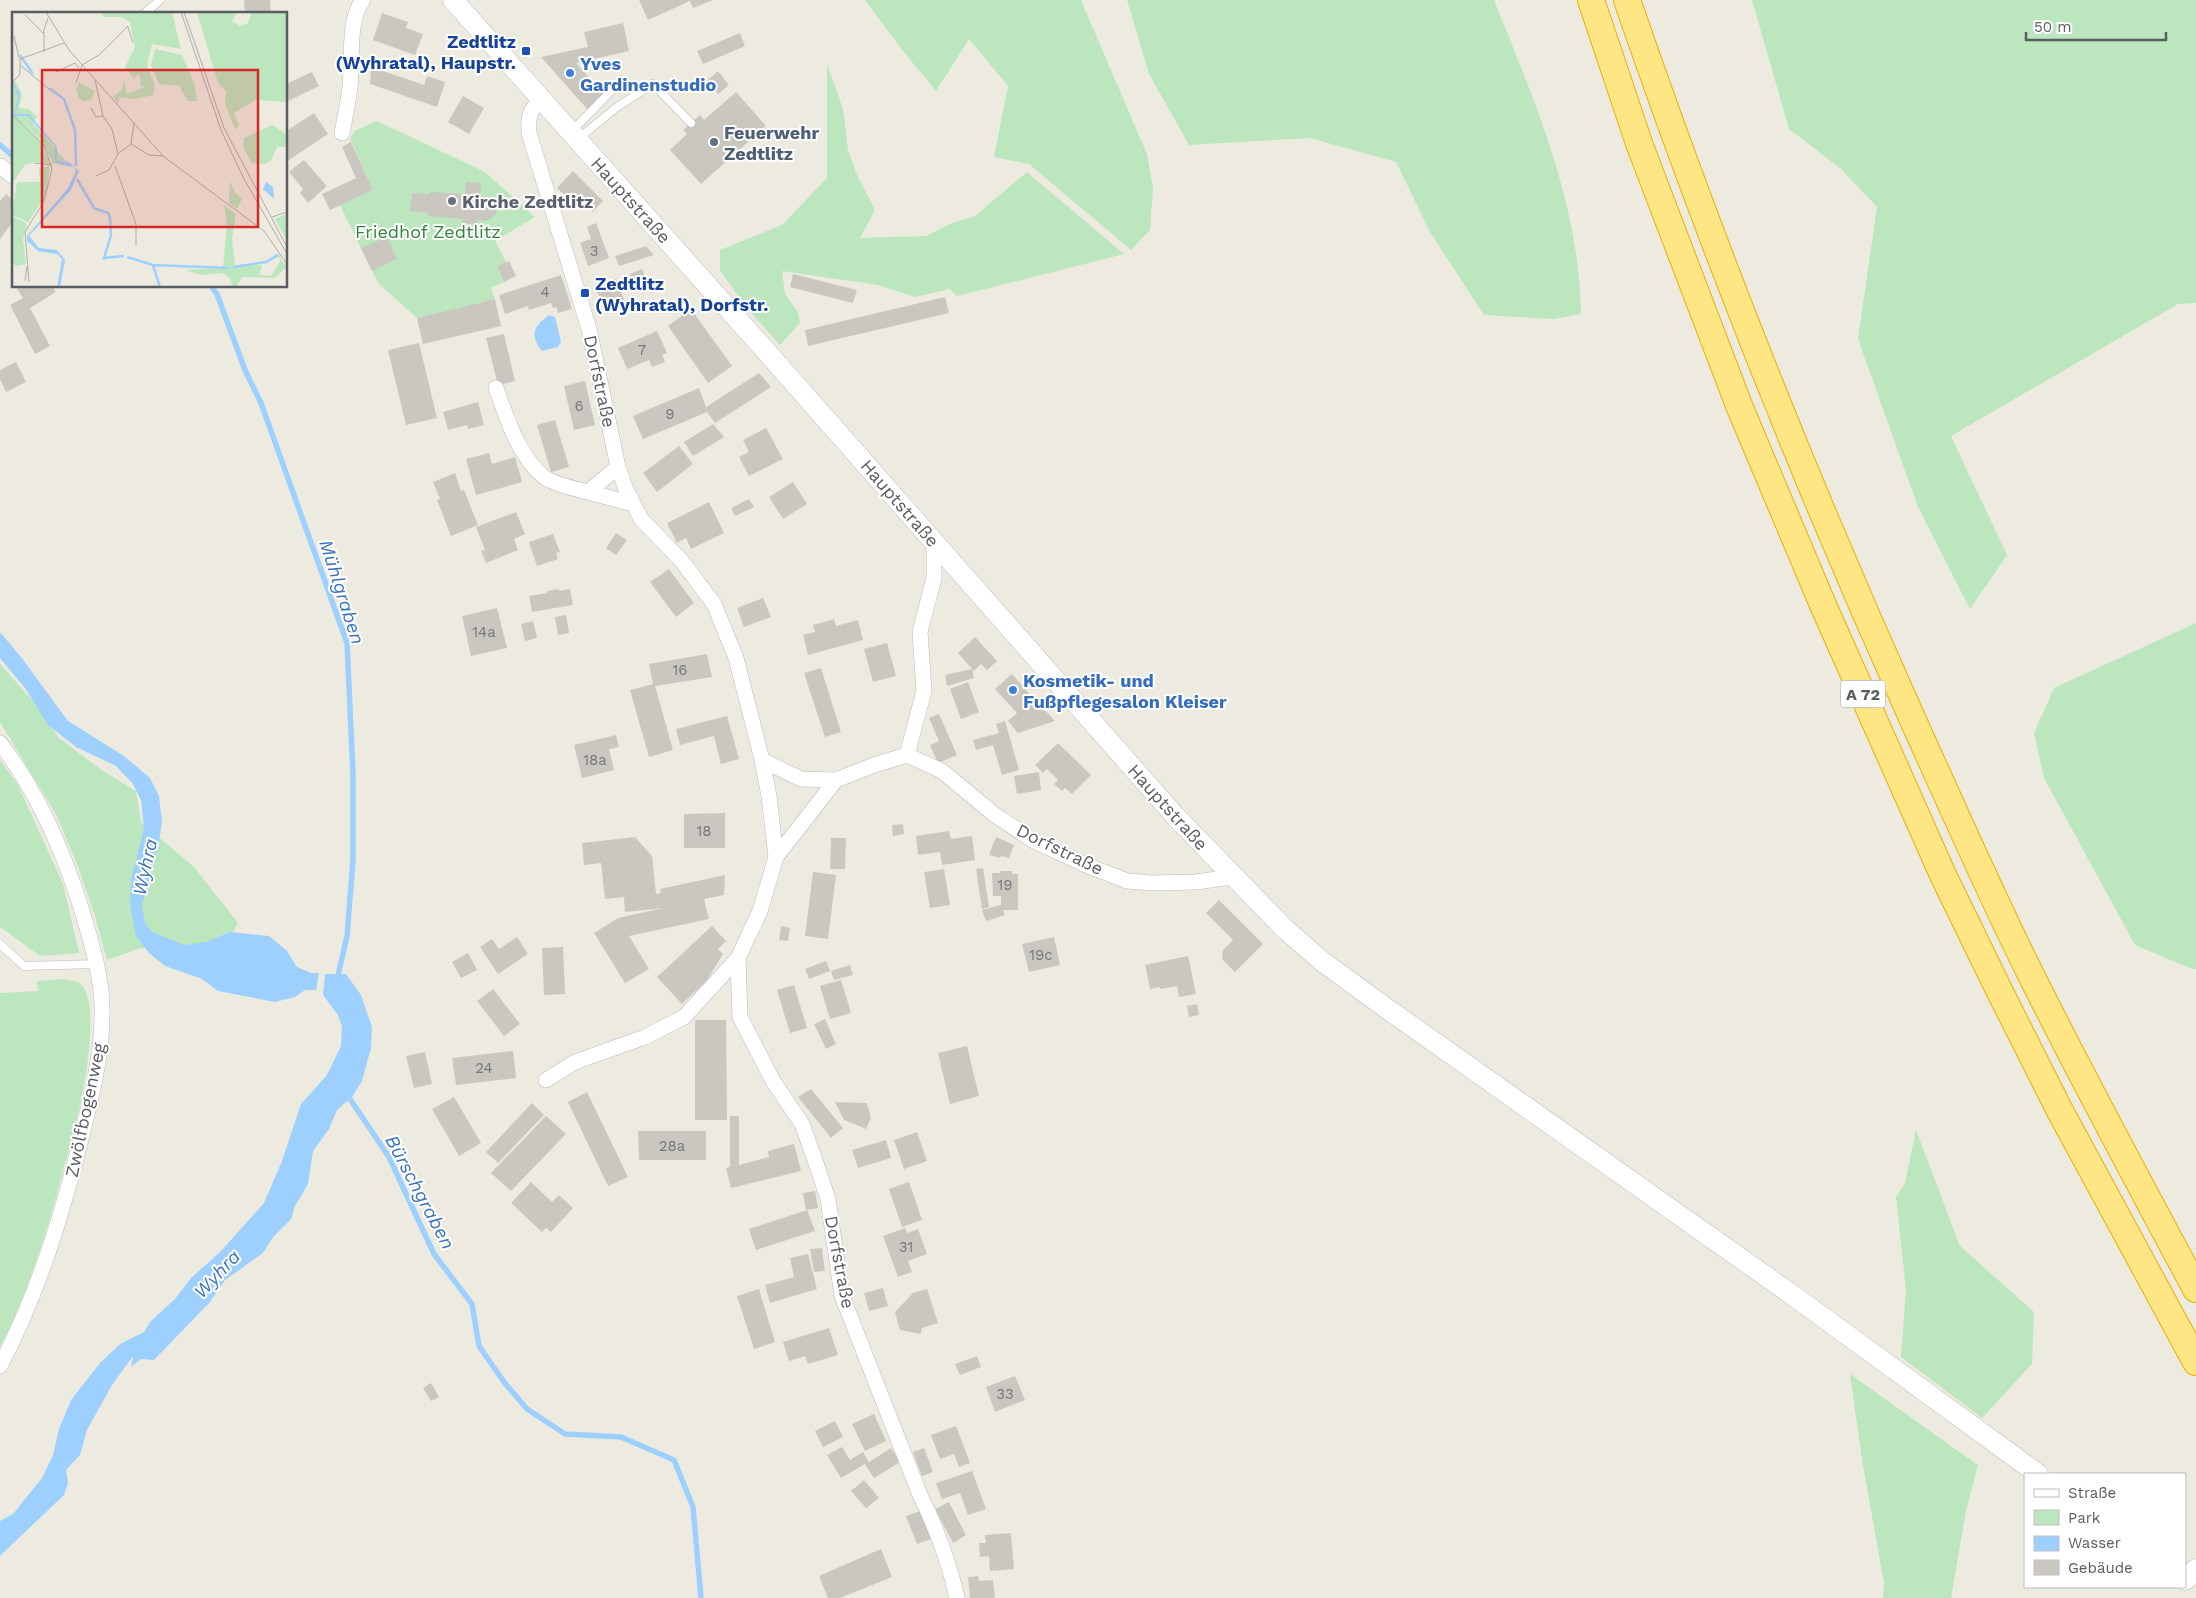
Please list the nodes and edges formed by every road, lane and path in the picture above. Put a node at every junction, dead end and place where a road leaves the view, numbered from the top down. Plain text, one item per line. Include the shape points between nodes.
1 (160, 0) edge
2 (363, 0) edge
3 (454, 0) edge
4 (1591, 0) edge
5 (1627, 0) edge
6 (146, 12) edge
7 (622, 80) dead end
8 (541, 99) junction
9 (691, 123) dead end
10 (342, 133) dead end
11 (574, 136) junction
12 (0, 166) edge
13 (12, 175) edge
14 (496, 388) dead end
15 (618, 467) junction
16 (588, 492) junction
17 (633, 504) junction
18 (934, 542) junction
19 (0, 744) edge
20 (908, 756) junction
21 (762, 760) junction
22 (836, 780) junction
23 (776, 858) junction
24 (1232, 877) junction
25 (0, 944) edge
26 (738, 958) junction
27 (97, 964) junction
28 (546, 1080) dead end
29 (2196, 1289) edge
30 (2196, 1362) edge
31 (0, 1366) edge
32 (2037, 1473) edge
33 (2196, 1569) edge
34 (2186, 1580) edge
35 (2186, 1582) edge
36 (2196, 1592) edge
37 (957, 1598) edge

1 - 6 lane
2 - 10 street via 354,26 350,86
3 - 8 main road, Hauptstraße
4 - 30 highway, A 72 via 1640,146 1740,408 1823,605 1943,875 1999,990 2060,1111
5 - 29 highway, A 72 via 1672,130 1765,374 1856,592 1978,865 2031,974
7 - 11 lane
8 - 11 main road, Hauptstraße
8 - 15 street, Dorfstraße via 531,109 529,133 589,329
9 - 11 lane via 653,84
11 - 18 main road, Hauptstraße
12 - 13 street
14 - 16 street via 512,432 544,478
15 - 16 street
15 - 17 street, Dorfstraße
16 - 17 street
17 - 21 street, Dorfstraße via 641,519 681,560 714,604 736,658
18 - 20 street via 934,578 920,632 924,690
18 - 24 main road, Hauptstraße
19 - 27 street, Zwölfbogenweg via 19,768 50,825 82,909
20 - 22 street, Dorfstraße via 874,764
20 - 24 street, Dorfstraße via 942,771 995,815 1034,841 1127,881 1196,882
21 - 22 street, Dorfstraße via 801,778
21 - 23 street, Dorfstraße
22 - 23 street, Dorfstraße
23 - 26 street, Dorfstraße via 760,911
24 - 32 main road, Hauptstraße via 1323,962 1798,1299
25 - 27 lane via 24,966
26 - 28 street, Dorfstraße via 684,1017 645,1037 575,1062
26 - 37 street, Dorfstraße via 740,1017 773,1081 802,1124 828,1199 842,1296 951,1568
27 - 31 street, Zwölfbogenweg via 102,1008 90,1100 69,1187 38,1282
33 - 34 main road
35 - 36 main road

